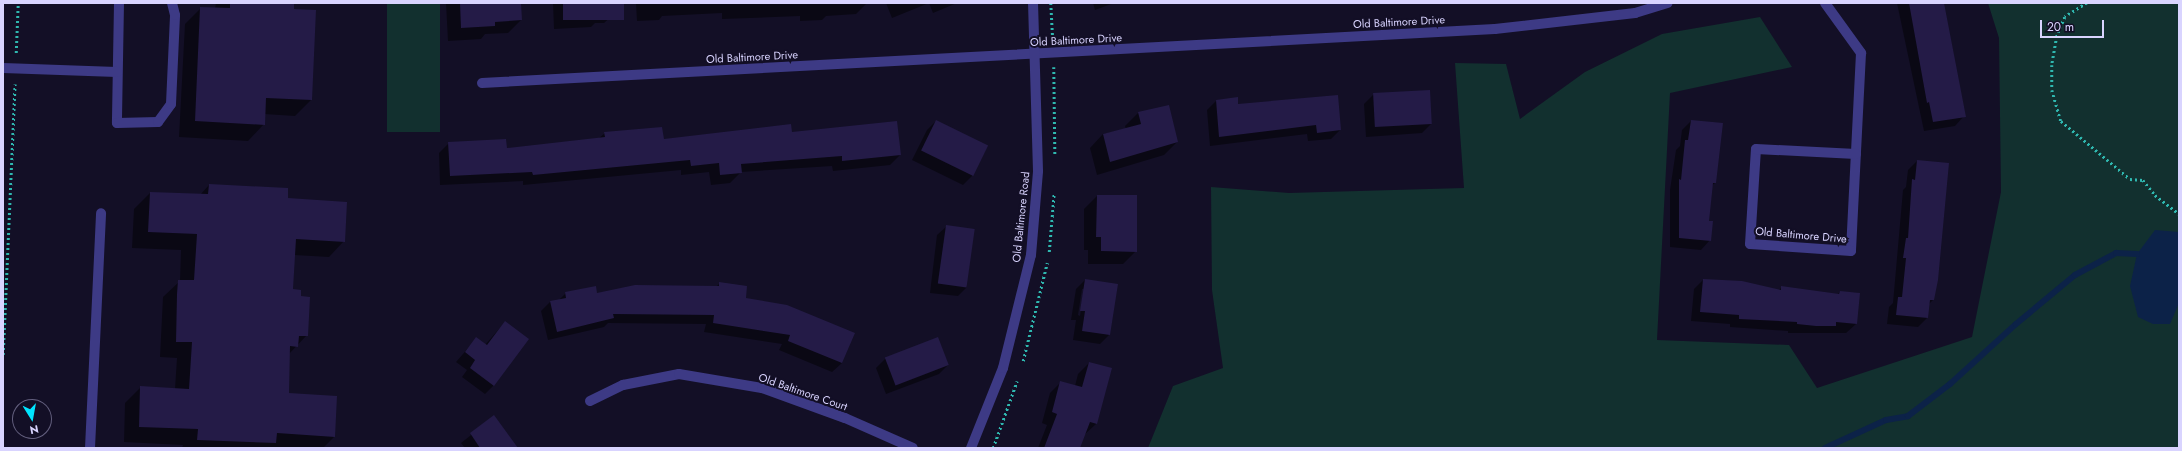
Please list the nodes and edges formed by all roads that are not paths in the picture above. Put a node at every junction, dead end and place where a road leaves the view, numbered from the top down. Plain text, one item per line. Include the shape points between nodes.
1 (119, 3) edge
2 (172, 3) edge
3 (1033, 3) edge
4 (1668, 3) edge
5 (1825, 3) edge
6 (1035, 55) junction
7 (3, 68) edge
8 (117, 72) junction
9 (482, 83) dead end
10 (1856, 154) junction
11 (100, 213) dead end
12 (590, 401) dead end
13 (90, 448) edge
14 (913, 448) edge
15 (971, 448) edge

1 - 8 street
2 - 8 street via 175,15 171,104 158,122 117,123
3 - 6 street, Old Baltimore Road
4 - 6 street, Old Baltimore Drive via 1635,13 1495,29
5 - 10 street, Old Baltimore Drive via 1861,53
6 - 9 street, Old Baltimore Drive
6 - 15 street, Old Baltimore Road via 1038,171 1031,254 1003,368
7 - 8 street
10 - 10 street, Old Baltimore Drive via 1851,251 1750,244 1756,149
11 - 13 street
12 - 14 street, Old Baltimore Court via 623,385 679,374 762,388 845,418

